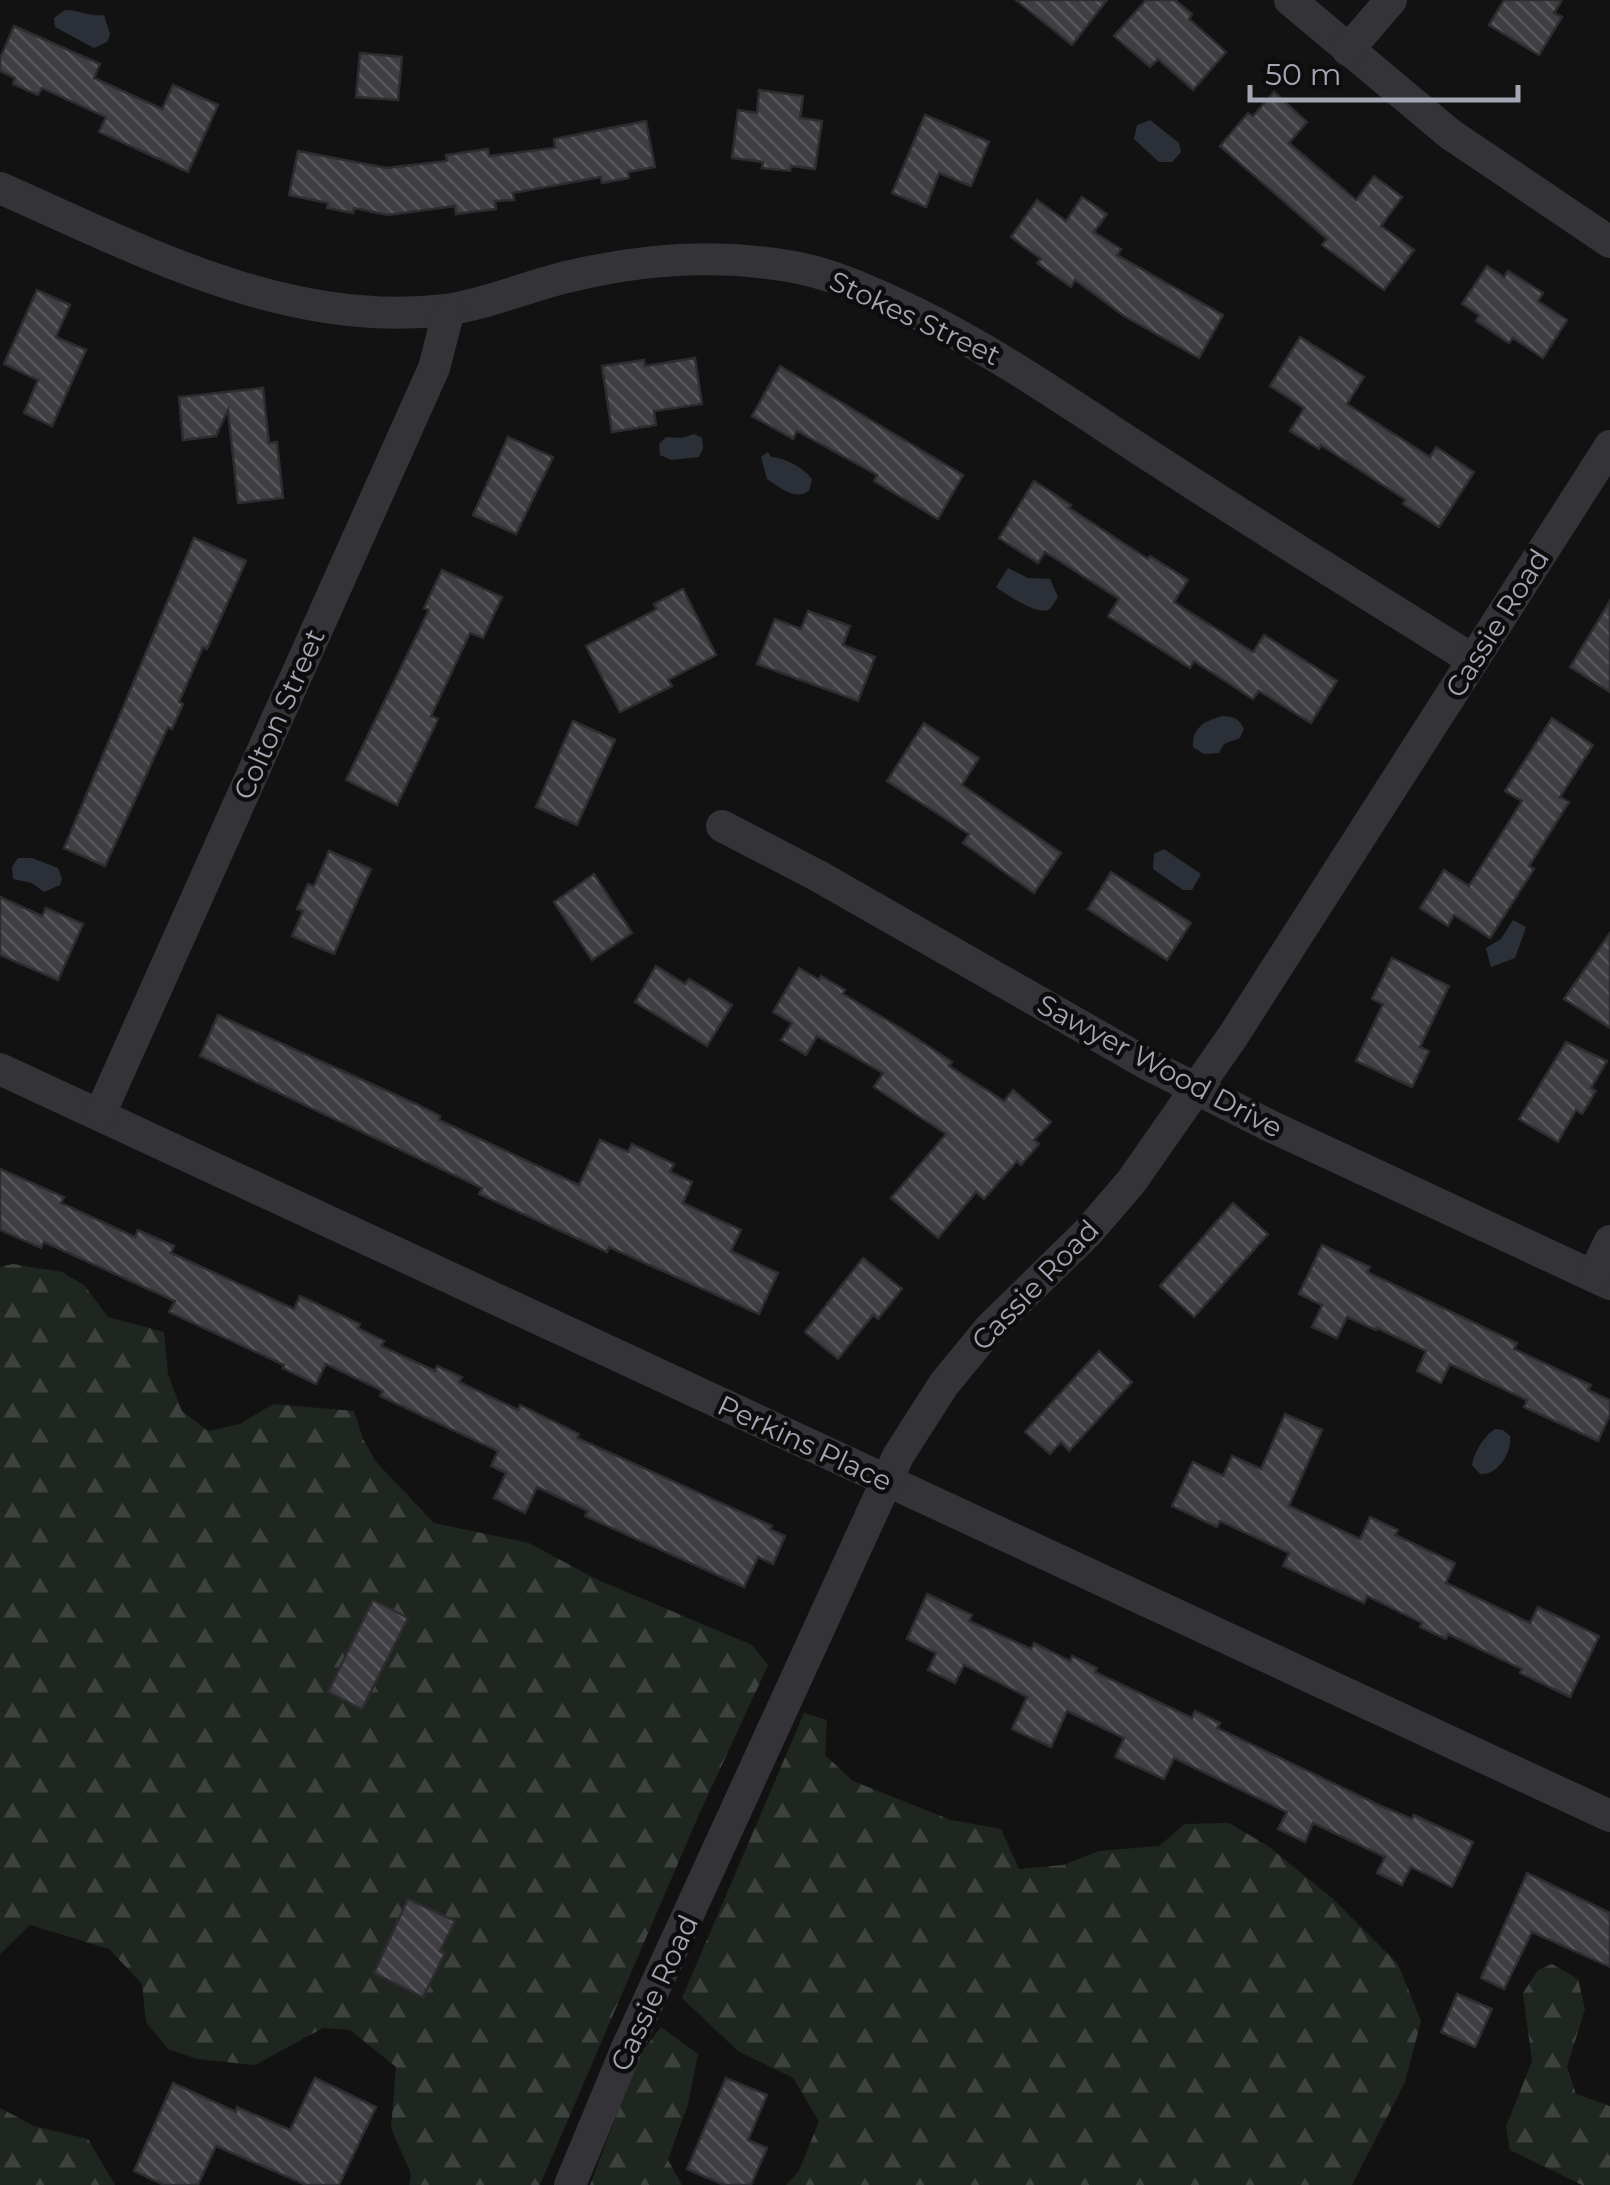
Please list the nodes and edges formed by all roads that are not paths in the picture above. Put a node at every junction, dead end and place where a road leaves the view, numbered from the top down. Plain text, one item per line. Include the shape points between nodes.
1 (1290, 0) edge
2 (1391, 0) edge
3 (1348, 50) junction
4 (0, 188) edge
5 (1610, 242) edge
6 (449, 310) junction
7 (1610, 446) edge
8 (1473, 660) junction
9 (722, 826) dead end
10 (0, 1069) edge
11 (1196, 1088) junction
12 (100, 1114) junction
13 (1610, 1241) edge
14 (1602, 1280) edge
15 (888, 1481) junction
16 (1610, 1816) edge
17 (570, 2185) edge

1 - 3 street
2 - 3 street
3 - 5 street via 1450,134
4 - 6 street, Stokes Street via 170,263 270,296 352,312
6 - 8 street, Stokes Street via 641,263 752,261 844,280 1010,362
6 - 12 street, Colton Street via 434,368
7 - 8 street, Cassie Road
8 - 11 street, Cassie Road
9 - 11 street, Sawyer Wood Drive
10 - 12 street, Perkins Place
11 - 14 street, Sawyer Wood Drive
11 - 15 street, Cassie Road via 1131,1182 944,1384
12 - 15 street, Perkins Place
13 - 14 street
15 - 16 street, Perkins Place
15 - 17 street, Cassie Road

